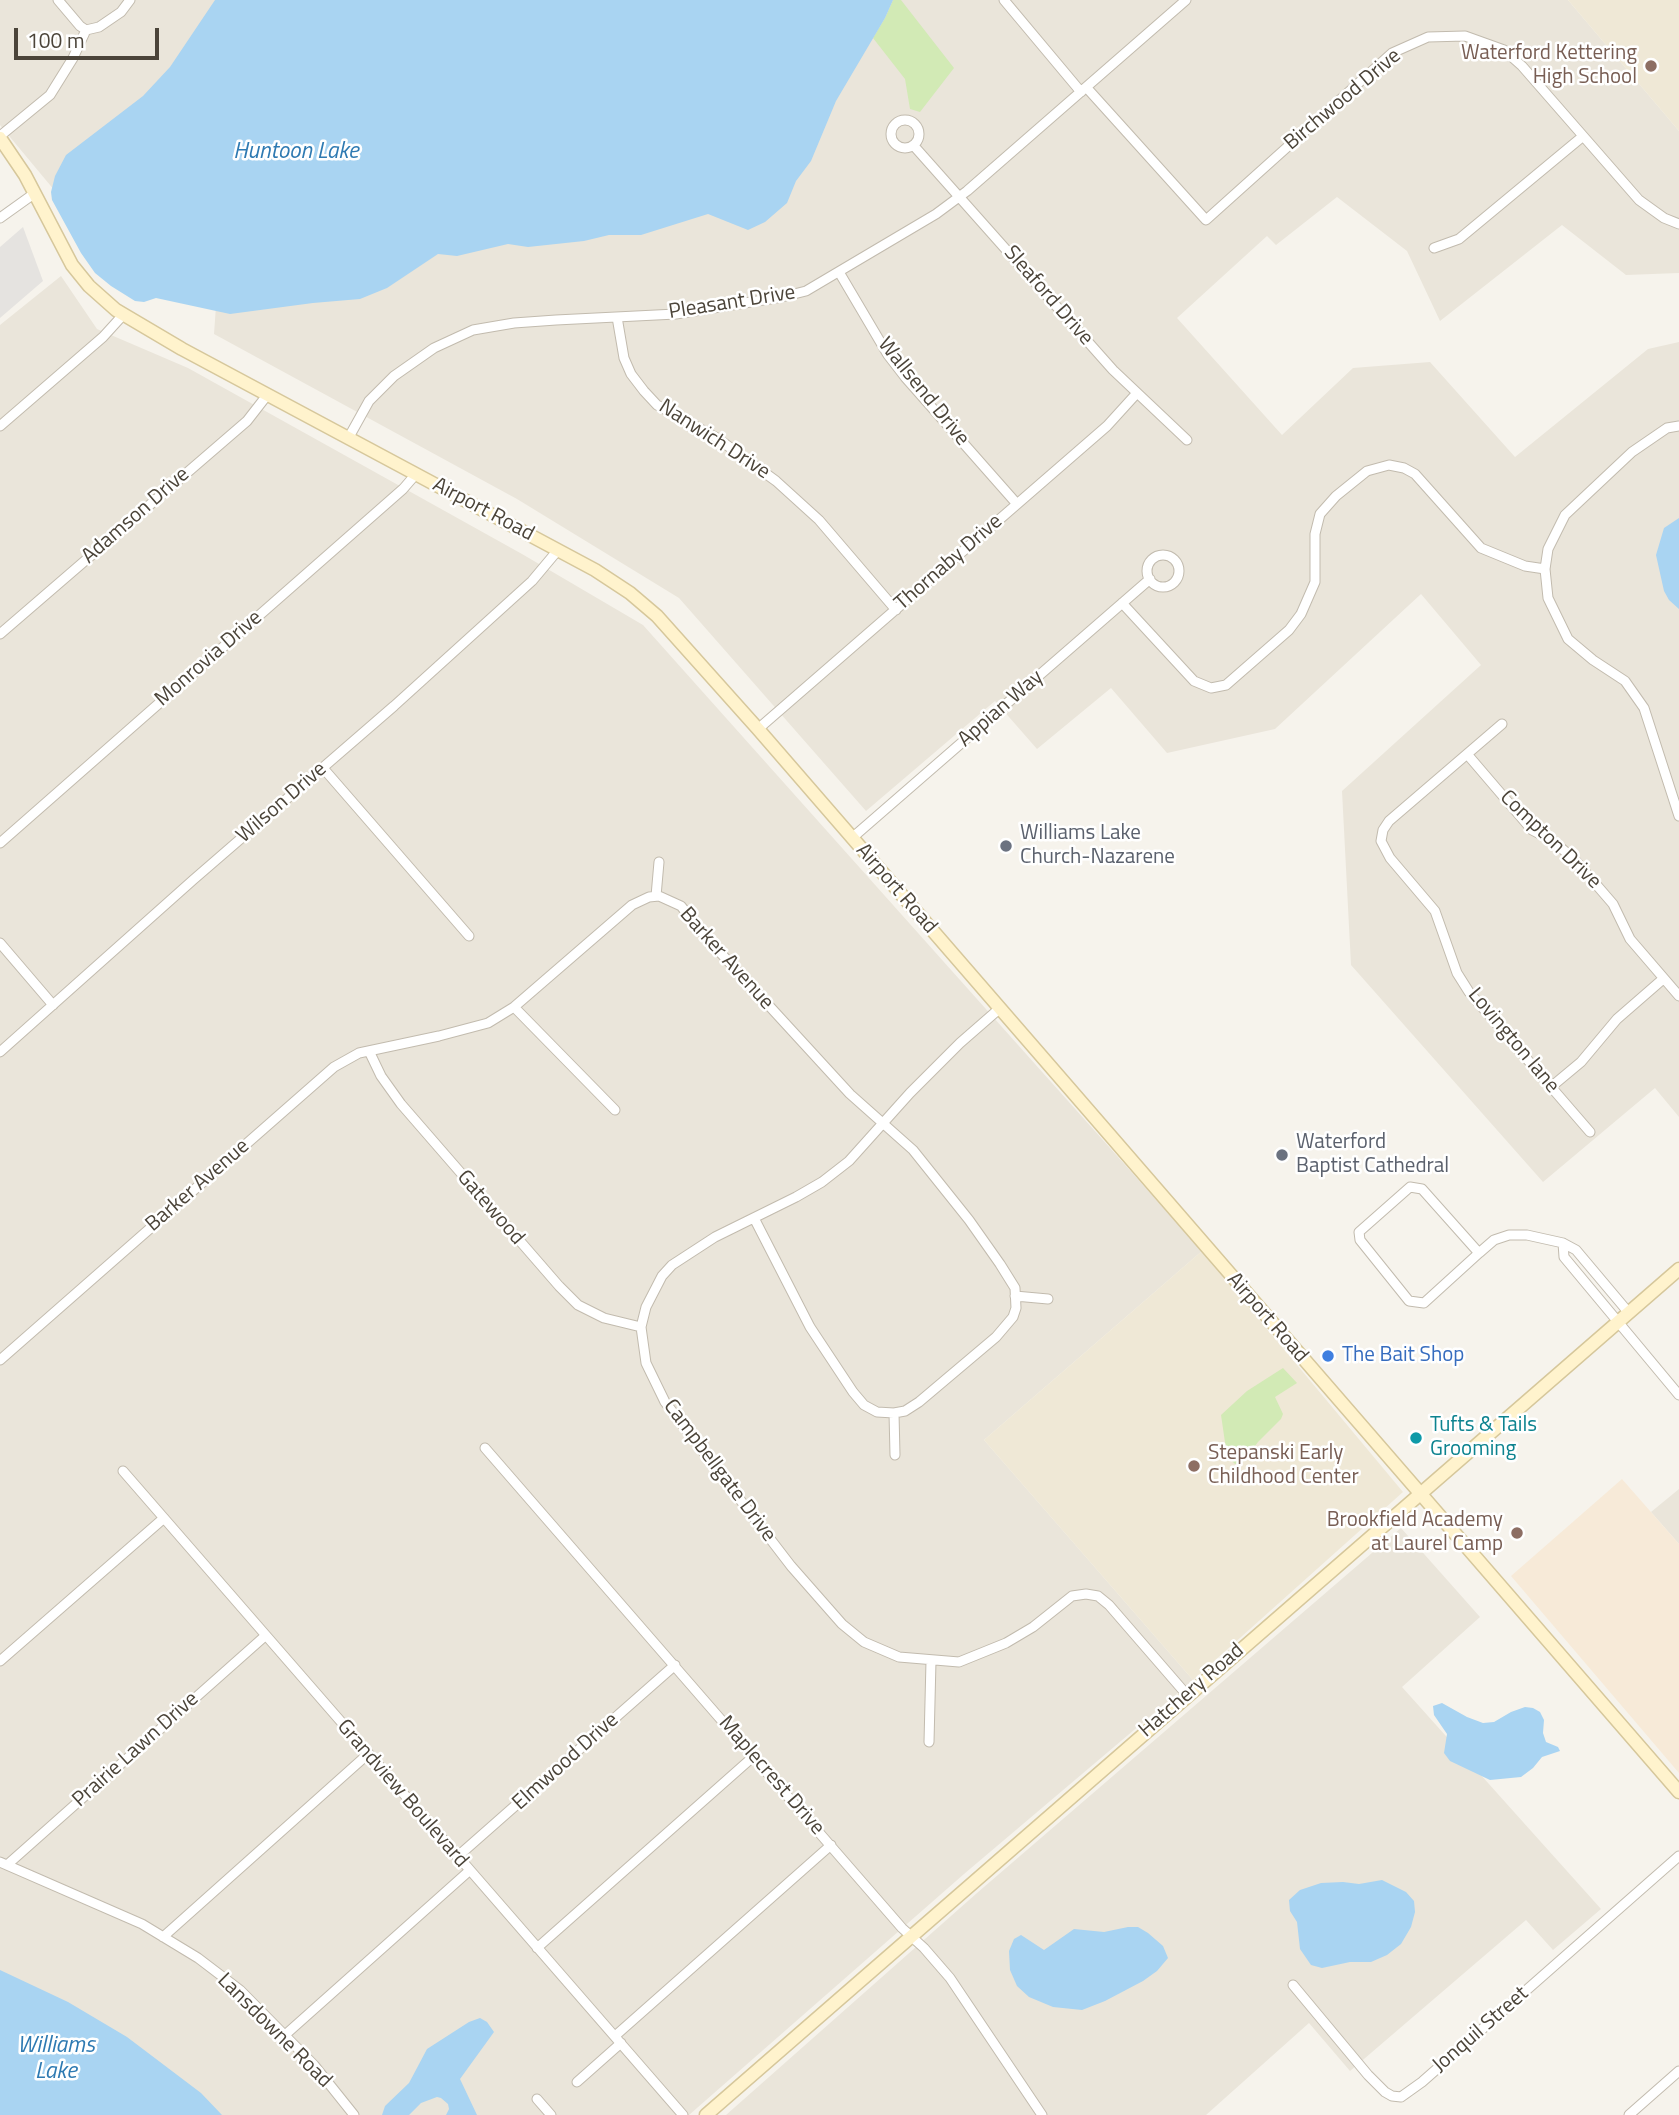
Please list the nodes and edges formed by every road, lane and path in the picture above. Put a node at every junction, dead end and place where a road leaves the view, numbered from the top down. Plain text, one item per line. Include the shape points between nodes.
1 (58, 0) edge
2 (130, 0) edge
3 (1004, 0) edge
4 (1186, 0) edge
5 (86, 30) junction
6 (1084, 89) junction
7 (0, 137) edge
8 (1582, 137) junction
9 (914, 146) dead end
10 (34, 193) junction
11 (960, 197) junction
12 (0, 218) edge
13 (1679, 224) edge
14 (1434, 248) dead end
15 (839, 272) junction
16 (123, 315) junction
17 (617, 317) junction
18 (1137, 393) junction
19 (268, 394) junction
20 (1679, 425) edge
21 (0, 426) edge
22 (349, 436) junction
23 (1187, 440) dead end
24 (416, 474) junction
25 (1017, 504) junction
26 (558, 550) junction
27 (1545, 569) junction
28 (1150, 579) dead end
29 (1122, 603) junction
30 (896, 610) junction
31 (0, 634) edge
32 (1502, 724) dead end
33 (758, 729) junction
34 (1467, 754) junction
35 (323, 768) junction
36 (1679, 816) edge
37 (852, 838) junction
38 (0, 843) edge
39 (659, 862) dead end
40 (656, 896) junction
41 (469, 936) dead end
42 (0, 943) edge
43 (1663, 979) junction
44 (1679, 996) edge
45 (53, 1004) junction
46 (514, 1007) junction
47 (999, 1009) junction
48 (369, 1051) junction
49 (0, 1052) edge
50 (1551, 1087) junction
51 (615, 1110) dead end
52 (883, 1125) junction
53 (1590, 1132) dead end
54 (754, 1218) junction
55 (1563, 1243) junction
56 (1479, 1253) junction
57 (1679, 1269) edge
58 (1016, 1296) junction
59 (1048, 1299) dead end
60 (1629, 1313) junction
61 (1618, 1324) junction
62 (641, 1327) junction
63 (0, 1360) edge
64 (1679, 1395) edge
65 (894, 1413) junction
66 (485, 1448) dead end
67 (895, 1454) dead end
68 (124, 1471) dead end
69 (1419, 1494) junction
70 (164, 1518) junction
71 (265, 1636) junction
72 (0, 1661) edge
73 (931, 1661) junction
74 (674, 1665) junction
75 (1187, 1695) junction
76 (929, 1742) dead end
77 (368, 1754) junction
78 (754, 1756) junction
79 (1679, 1792) edge
80 (831, 1845) junction
81 (1679, 1856) edge
82 (457, 1857) junction
83 (4, 1863) edge
84 (469, 1871) junction
85 (911, 1936) junction
86 (163, 1937) junction
87 (537, 1948) junction
88 (1293, 1985) dead end
89 (285, 2035) junction
90 (618, 2040) junction
91 (1679, 2071) edge
92 (577, 2082) dead end
93 (537, 2098) dead end
94 (354, 2115) edge
95 (551, 2115) edge
96 (683, 2115) edge
97 (706, 2115) edge
98 (1042, 2115) edge
99 (1629, 2115) edge

1 - 5 street
2 - 5 street via 121,12
3 - 6 street
4 - 6 street, Pleasant Drive
5 - 7 street via 50,95
6 - 8 street, Birchwood Drive via 1206,220 1392,53 1428,37 1465,36 1504,50
6 - 11 street, Pleasant Drive
7 - 10 street, Airport Road
8 - 13 street, Birchwood Drive via 1639,200
8 - 14 street via 1459,239
9 - 11 street, Sleaford Drive
10 - 12 street
10 - 16 street, Airport Road via 76,271
11 - 15 street, Pleasant Drive
11 - 18 street, Sleaford Drive
15 - 17 street, Pleasant Drive via 806,291 782,297 676,314
15 - 25 street, Wallsend Drive via 888,355
16 - 19 street, Airport Road
16 - 21 street
17 - 22 street, Pleasant Drive via 514,323 456,337 383,387 369,401
17 - 30 street, Nanwich Drive via 631,374 657,405 717,438 776,481 819,520
18 - 23 street, Sleaford Drive
18 - 25 street, Thornaby Drive via 1107,426
19 - 22 street, Airport Road
19 - 31 street, Adamson Drive via 247,421
20 - 27 street via 1632,452 1565,515 1548,549
22 - 24 street, Airport Road
24 - 26 street, Airport Road
24 - 38 street, Monrovia Drive
25 - 30 street, Thornaby Drive
26 - 33 street, Airport Road via 614,582 649,609
26 - 35 street, Wilson Drive via 532,582
27 - 29 street via 1481,548 1415,474 1389,466 1367,471 1320,514 1315,534 1315,582 1301,614 1226,685 1211,688 1194,681
27 - 36 street via 1548,598 1568,639 1625,681 1644,708
28 - 29 street, Appian Way
29 - 37 street, Appian Way
30 - 33 street, Thornaby Drive
32 - 34 street, Lovington lane
33 - 37 street, Airport Road
34 - 43 street, Compton Drive via 1532,830 1575,860 1613,904 1630,939
34 - 50 street, Lovington lane via 1389,821 1381,841 1435,911 1457,973 1469,992
35 - 41 street
35 - 45 street, Wilson Drive
37 - 47 street, Airport Road
39 - 40 street
40 - 46 street, Barker Avenue via 632,905
40 - 52 street, Barker Avenue via 681,906 772,1011
42 - 45 street
43 - 44 street, Compton Drive
43 - 50 street
45 - 49 street, Wilson Drive
46 - 48 street, Barker Avenue via 488,1023
46 - 51 street
47 - 52 street, Campbellgate Drive via 918,1084
47 - 69 street, Airport Road
48 - 62 street, Gatewood via 401,1104 559,1286 578,1305 604,1318
48 - 63 street, Barker Avenue via 334,1067
50 - 53 street, Lovington lane
52 - 54 street, Campbellgate Drive via 822,1182
52 - 58 street, Barker Avenue via 913,1150 969,1220
54 - 62 street, Campbellgate Drive via 672,1265 646,1307
54 - 65 street via 810,1327 853,1391 877,1412
55 - 56 street via 1510,1235 1494,1240
55 - 60 street via 1576,1250
55 - 61 street via 1564,1257
56 - 56 street via 1424,1303 1409,1301 1360,1240 1359,1232 1410,1186 1422,1189
57 - 60 street, Hatchery Road
58 - 59 street
58 - 65 street via 1013,1317 996,1337 919,1402
60 - 61 street, Hatchery Road
61 - 64 street
61 - 69 street, Hatchery Road
62 - 73 street, Campbellgate Drive via 646,1363 665,1402 820,1601 864,1642 899,1657
65 - 67 street
66 - 74 street, Maplecrest Drive
68 - 70 street, Grandview Boulevard
69 - 75 street, Hatchery Road
69 - 79 street, Airport Road
70 - 71 street, Grandview Boulevard
70 - 72 street
71 - 77 street, Grandview Boulevard
71 - 83 street, Prairie Lawn Drive
73 - 75 street, Campbellgate Drive via 958,1662 982,1654 1033,1627 1072,1596 1086,1594 1109,1605
73 - 76 street
74 - 78 street, Maplecrest Drive
74 - 82 street, Elmwood Drive
75 - 85 street, Hatchery Road
77 - 82 street, Grandview Boulevard
77 - 86 street
78 - 80 street, Maplecrest Drive
78 - 87 street
80 - 85 street, Maplecrest Drive
80 - 90 street
81 - 88 street, Jonquil Street via 1401,2097 1385,2092 1368,2075
82 - 84 street, Grandview Boulevard
83 - 86 street, Lansdowne Road
84 - 87 street, Grandview Boulevard
84 - 89 street
85 - 97 street, Hatchery Road
85 - 98 street, Maplecrest Drive via 950,1978
86 - 89 street, Lansdowne Road via 240,1990
87 - 90 street, Grandview Boulevard
89 - 94 street, Lansdowne Road
90 - 92 street
90 - 96 street, Grandview Boulevard
91 - 99 street
93 - 95 street

